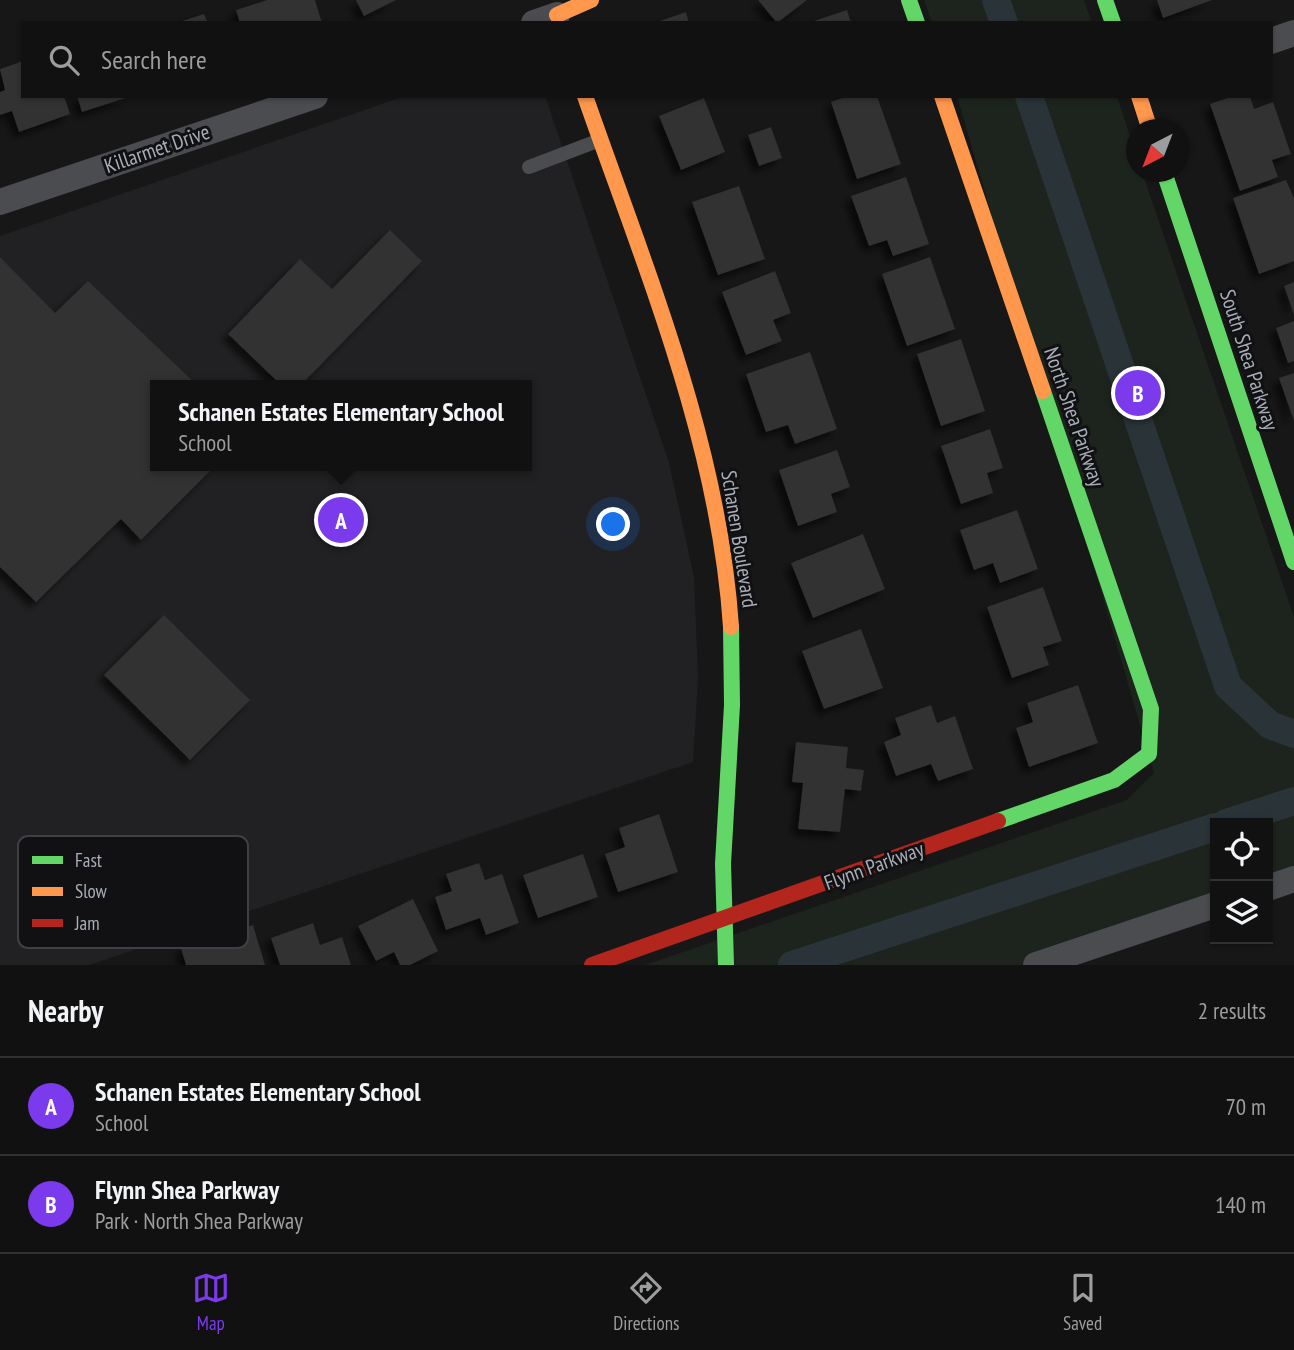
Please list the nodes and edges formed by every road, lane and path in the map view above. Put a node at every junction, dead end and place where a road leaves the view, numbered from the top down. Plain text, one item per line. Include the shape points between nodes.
1 (591, 0) edge
2 (909, 0) edge
3 (1105, 0) edge
4 (551, 15) edge
5 (916, 21) edge
6 (1112, 21) edge
7 (1294, 33) edge
8 (1273, 40) edge
9 (309, 98) edge
10 (586, 98) edge
11 (943, 98) edge
12 (1140, 98) edge
13 (1146, 119) edge
14 (600, 140) junction
15 (530, 167) dead end
16 (1167, 182) edge
17 (0, 202) edge
18 (1294, 562) edge
19 (1149, 754) joint
20 (1294, 879) edge
21 (1273, 886) edge
22 (1210, 907) edge
23 (726, 918) junction
24 (592, 965) edge
25 (726, 965) edge
26 (1036, 965) edge

1 - 4 street
2 - 5 street
3 - 6 street
7 - 8 street
9 - 17 street, Killarmet Drive
10 - 14 street, Schanen Boulevard
11 - 19 street, North Shea Parkway via 1151,709
12 - 13 street
14 - 15 lane
14 - 23 street, Schanen Boulevard via 686,394 715,499 731,612 733,724 723,865
16 - 18 street, South Shea Parkway
19 - 23 street, Flynn Parkway via 1114,780
20 - 21 street
22 - 26 street
23 - 24 street, Flynn Parkway
23 - 25 street, Schanen Boulevard

